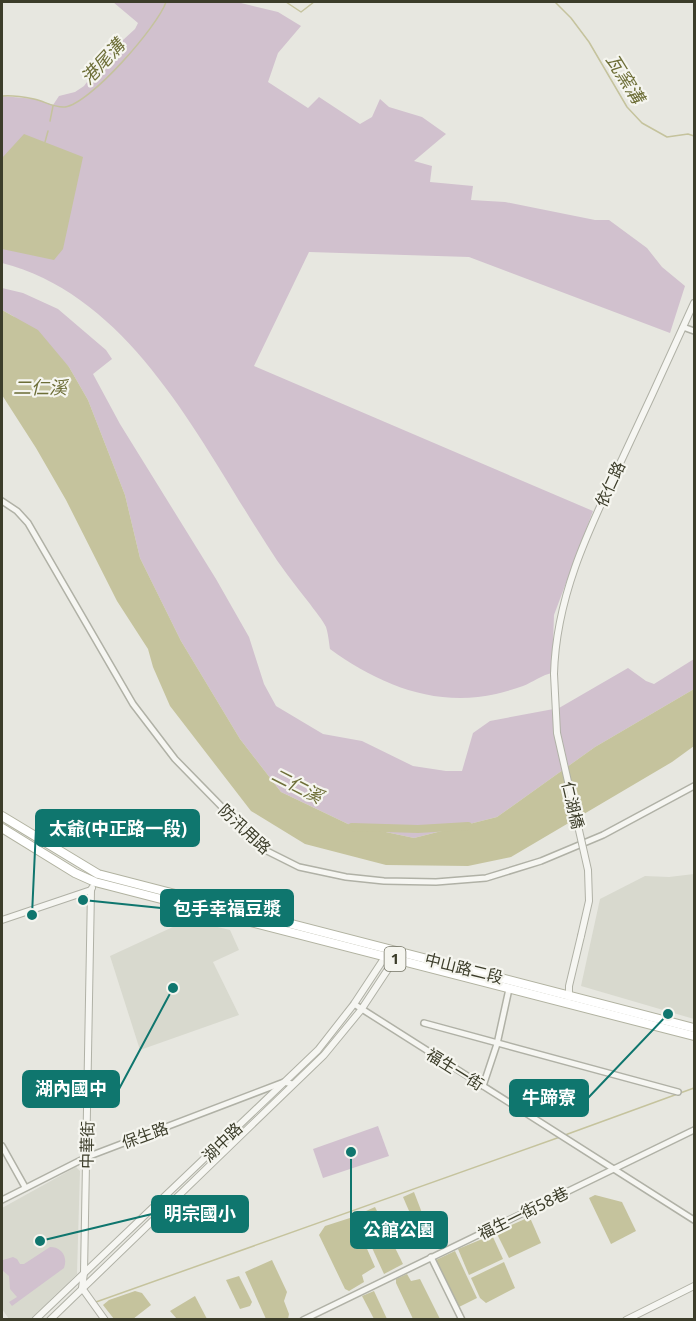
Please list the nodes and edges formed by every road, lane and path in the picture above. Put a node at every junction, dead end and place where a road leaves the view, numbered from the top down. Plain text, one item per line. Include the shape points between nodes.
1 (694, 303) edge
2 (684, 327) junction
3 (694, 331) edge
4 (2, 501) edge
5 (554, 674) joint
6 (694, 786) edge
7 (2, 816) edge
8 (2, 828) edge
9 (95, 882) junction
10 (2, 920) edge
11 (387, 952) junction
12 (397, 955) junction
13 (509, 989) junction
14 (569, 995) junction
15 (354, 1004) junction
16 (567, 1004) junction
17 (361, 1010) junction
18 (424, 1023) dead end
19 (694, 1028) edge
20 (694, 1036) edge
21 (497, 1044) junction
22 (284, 1082) junction
23 (292, 1084) junction
24 (483, 1086) junction
25 (678, 1092) dead end
26 (694, 1130) edge
27 (2, 1146) edge
28 (87, 1157) junction
29 (615, 1169) junction
30 (25, 1187) junction
31 (2, 1200) edge
32 (694, 1220) edge
33 (431, 1257) junction
34 (84, 1273) junction
35 (694, 1286) edge
36 (81, 1288) junction
37 (35, 1320) edge
38 (50, 1320) edge
39 (105, 1320) edge
40 (303, 1320) edge
41 (462, 1320) edge
42 (626, 1320) edge

1 - 2 street, 依仁路
2 - 3 street
2 - 5 street, 依仁路 via 578,555 563,605
4 - 6 street, 防汛用路 via 17,511 37,536 153,732 263,849 299,867 384,881 486,878 603,836
5 - 14 street, 仁湖橋, bridge via 556,733 588,870 589,901
7 - 9 main road, 中山路二段 / 1
8 - 9 main road, 中山路二段 / 1
9 - 10 street
9 - 11 main road, 中山路二段 / 1
9 - 28 street, 中華街
11 - 12 main road, 中山路二段 / 1
11 - 15 street, 湖中路
12 - 13 main road, 中山路二段 / 1
12 - 14 main road, 中山路二段 / 1
12 - 17 street, 湖中路
13 - 16 main road, 中山路二段 / 1
13 - 21 street
14 - 16 street, 仁湖橋
14 - 19 main road, 中山路二段 / 1
15 - 17 street, 福生一街
15 - 22 street, 湖中路 via 318,1050
16 - 20 main road, 中山路二段 / 1
17 - 23 street, 湖中路 via 324,1055
17 - 24 street, 福生一街
18 - 21 street
21 - 24 street
21 - 25 street
22 - 23 street
22 - 28 street, 保生路
22 - 34 street, 湖中路
23 - 36 street, 湖中路
24 - 29 street, 福生一街
26 - 29 street, 福生一街58巷
27 - 30 street
28 - 30 street, 保生路
28 - 34 street, 中華街
29 - 32 street, 福生一街
29 - 33 street, 福生一街58巷
30 - 31 street, 保生路
33 - 40 street
33 - 41 street
34 - 36 street, 中華街
34 - 37 street, 湖中路
35 - 42 street
36 - 38 street, 湖中路
36 - 39 street

